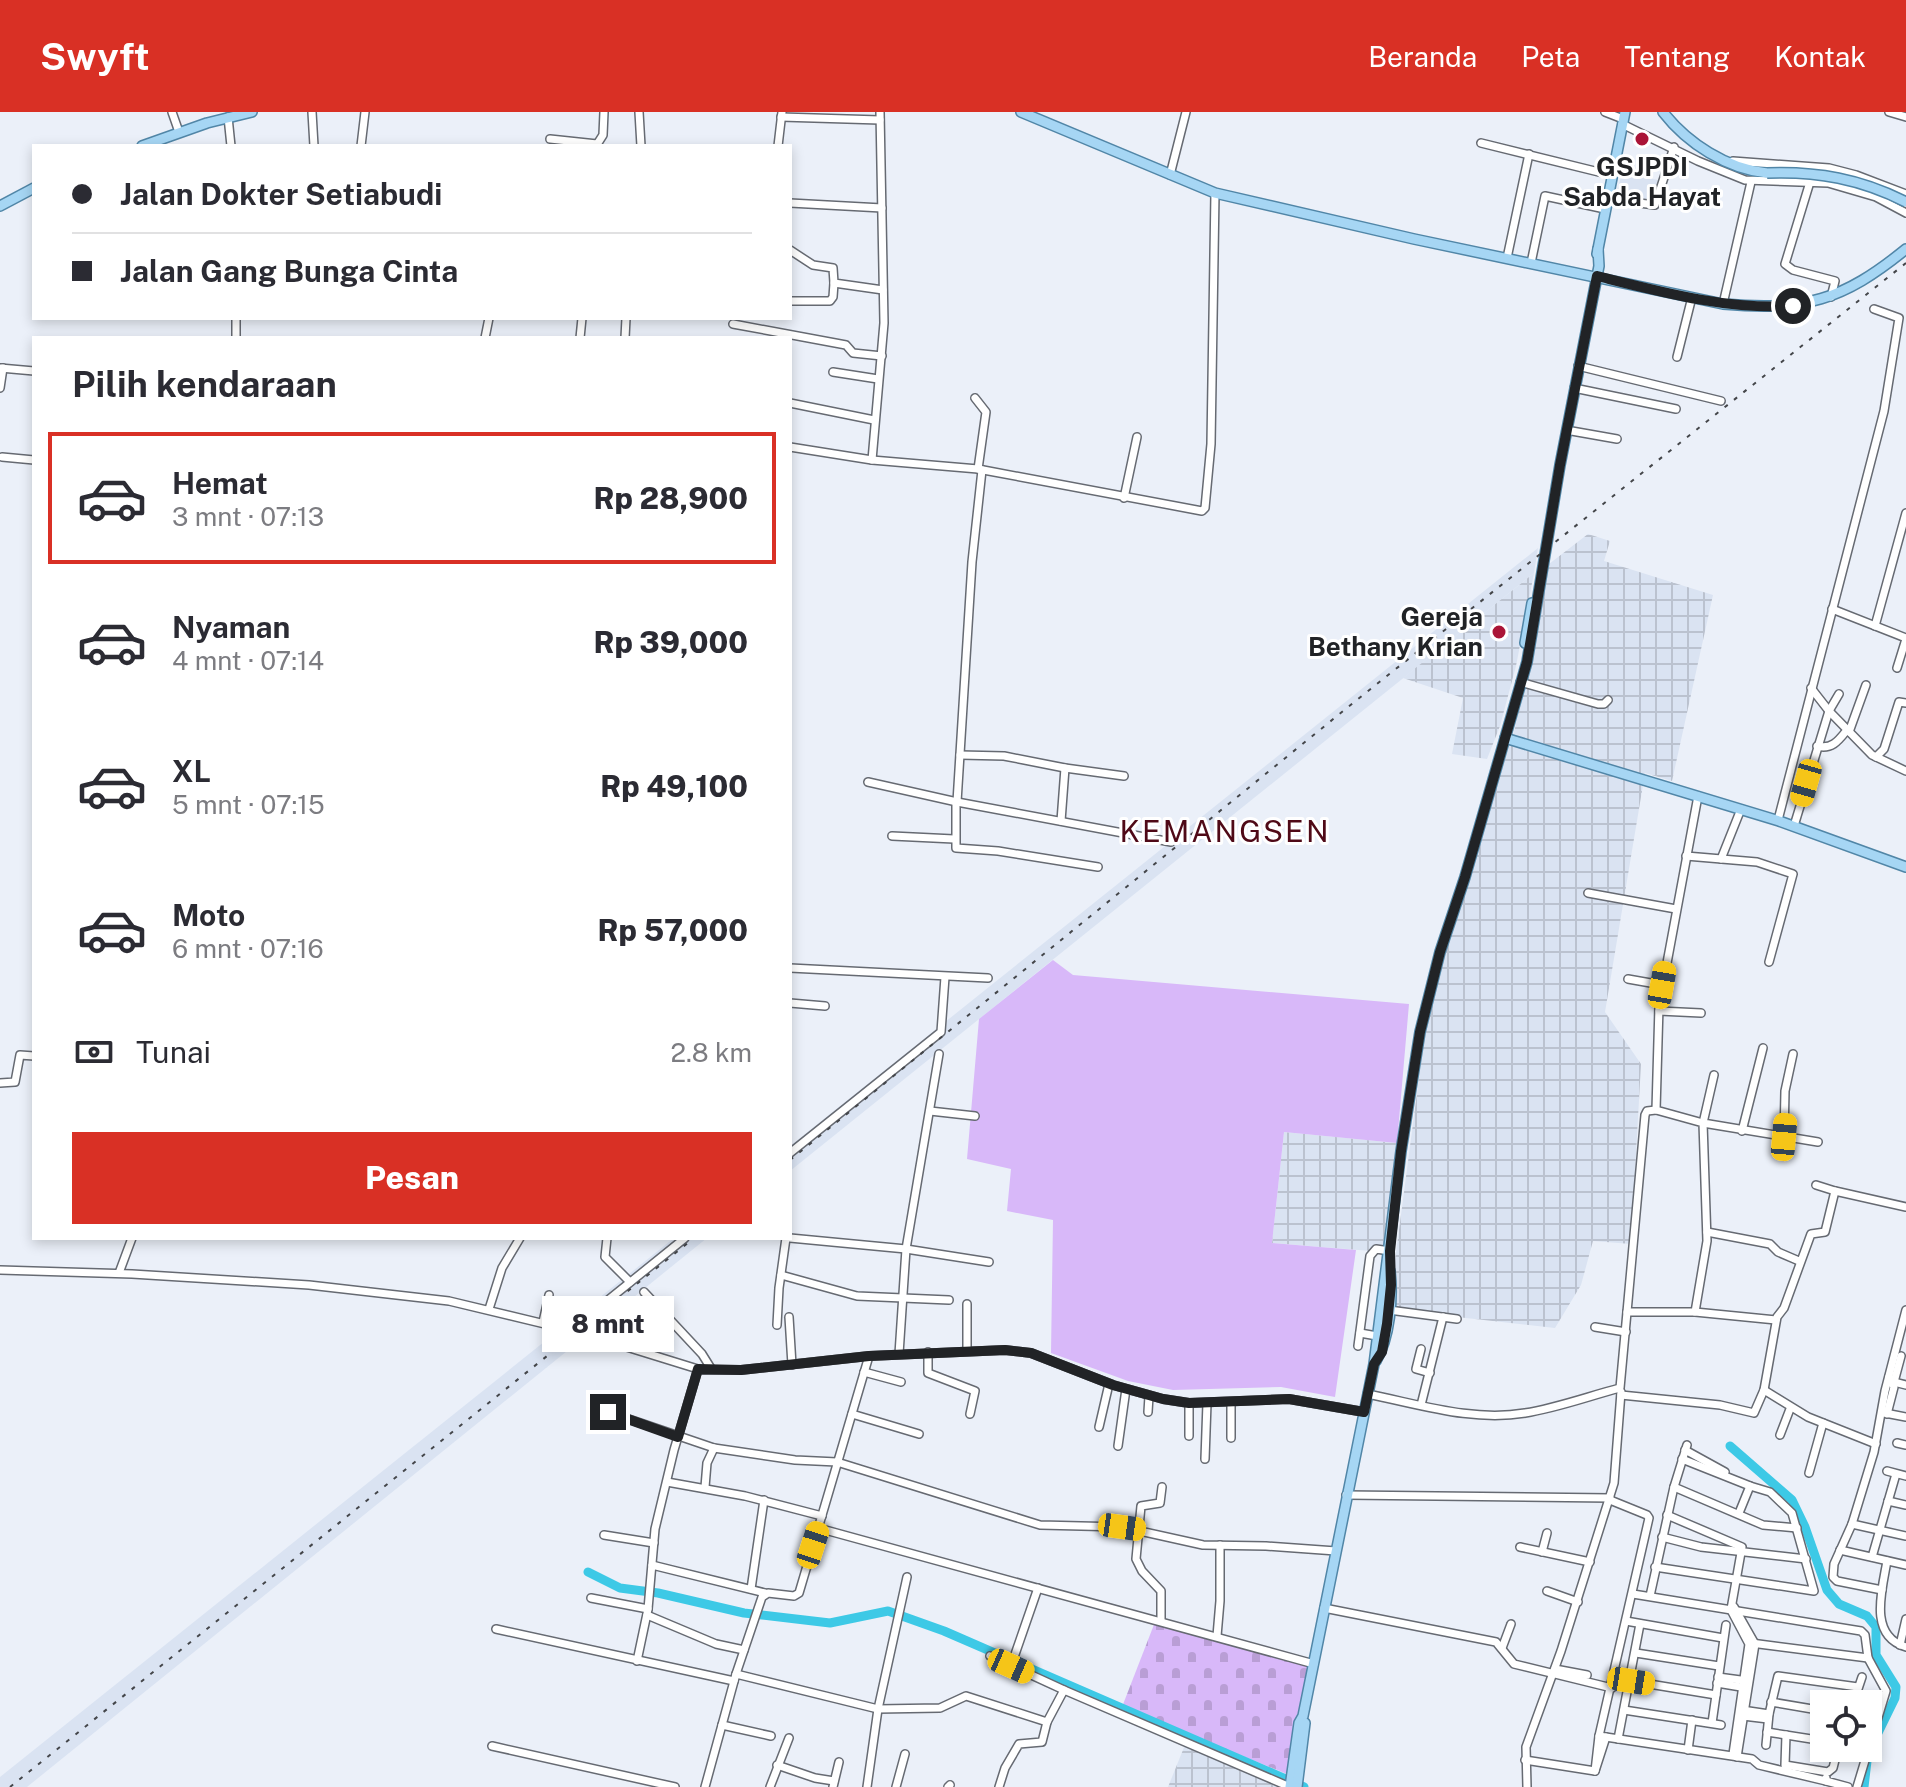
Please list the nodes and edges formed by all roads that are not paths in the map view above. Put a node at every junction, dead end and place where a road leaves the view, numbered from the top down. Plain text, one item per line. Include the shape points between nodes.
1 (172, 112) edge
2 (252, 112) edge
3 (312, 112) edge
4 (365, 112) edge
5 (604, 112) edge
6 (639, 112) edge
7 (1021, 112) edge
8 (1186, 112) edge
9 (1605, 112) edge
10 (1663, 112) edge
11 (1889, 112) edge
12 (782, 115) edge
13 (228, 116) junction
14 (880, 116) edge
15 (1906, 117) edge
16 (1623, 118) edge
17 (179, 132) junction
18 (550, 139) dead end
19 (1481, 143) dead end
20 (147, 144) edge
21 (231, 144) edge
22 (314, 144) edge
23 (361, 144) edge
24 (588, 144) edge
25 (597, 144) edge
26 (641, 144) edge
27 (778, 144) edge
28 (1674, 147) junction
29 (1709, 151) junction
30 (1529, 154) junction
31 (1170, 175) junction
32 (1611, 175) junction
33 (1751, 182) junction
34 (1810, 182) junction
35 (1853, 182) junction
36 (32, 189) edge
37 (1215, 193) junction
38 (1906, 195) edge
39 (792, 203) edge
40 (1606, 204) junction
41 (0, 206) edge
42 (882, 208) junction
43 (1906, 213) edge
44 (1906, 249) edge
45 (792, 251) edge
46 (1507, 258) junction
47 (1531, 263) junction
48 (1594, 276) junction
49 (834, 283) junction
50 (883, 290) junction
51 (1692, 297) junction
52 (1831, 297) junction
53 (792, 301) edge
54 (1723, 304) junction
55 (1874, 309) dead end
56 (733, 324) dead end
57 (882, 356) junction
58 (1677, 357) dead end
59 (1578, 366) junction
60 (1, 368) edge
61 (32, 371) edge
62 (833, 372) dead end
63 (878, 379) junction
64 (0, 388) edge
65 (1574, 388) junction
66 (975, 398) dead end
67 (1721, 401) dead end
68 (792, 403) edge
69 (1676, 409) dead end
70 (874, 420) junction
71 (1566, 430) junction
72 (1137, 437) dead end
73 (1617, 439) dead end
74 (792, 447) edge
75 (2, 457) dead end
76 (32, 460) edge
77 (872, 460) junction
78 (980, 470) junction
79 (1124, 498) junction
80 (1906, 513) edge
81 (1903, 536) edge
82 (1832, 609) junction
83 (1875, 626) junction
84 (1906, 638) edge
85 (1897, 668) dead end
86 (1520, 680) junction
87 (1866, 685) dead end
88 (1813, 690) junction
89 (1839, 694) dead end
90 (1608, 700) dead end
91 (1906, 703) edge
92 (1829, 711) junction
93 (1848, 731) junction
94 (1505, 738) junction
95 (1817, 746) junction
96 (960, 755) junction
97 (1876, 757) junction
98 (1065, 768) junction
99 (1906, 771) edge
100 (1124, 776) dead end
101 (868, 782) dead end
102 (1698, 796) junction
103 (956, 802) junction
104 (1741, 809) junction
105 (1061, 821) junction
106 (1780, 821) junction
107 (1794, 826) junction
108 (892, 836) dead end
109 (954, 839) junction
110 (1171, 842) dead end
111 (1686, 856) junction
112 (1721, 859) junction
113 (1098, 867) dead end
114 (1906, 867) edge
115 (1588, 893) dead end
116 (1676, 909) junction
117 (1769, 962) dead end
118 (792, 968) edge
119 (945, 977) junction
120 (988, 978) dead end
121 (1628, 979) dead end
122 (1662, 985) junction
123 (792, 1003) edge
124 (825, 1006) dead end
125 (1659, 1011) junction
126 (1701, 1013) dead end
127 (1763, 1048) dead end
128 (939, 1054) dead end
129 (1793, 1054) dead end
130 (32, 1056) edge
131 (1714, 1075) dead end
132 (0, 1083) edge
133 (1656, 1110) junction
134 (930, 1111) junction
135 (975, 1116) dead end
136 (1703, 1123) junction
137 (1742, 1131) junction
138 (1784, 1137) junction
139 (1818, 1142) dead end
140 (792, 1151) edge
141 (1816, 1185) dead end
142 (1835, 1191) junction
143 (1906, 1207) edge
144 (1707, 1232) junction
145 (792, 1238) edge
146 (131, 1240) edge
147 (519, 1240) edge
148 (607, 1240) edge
149 (682, 1240) edge
150 (788, 1240) edge
151 (906, 1249) junction
152 (1384, 1252) junction
153 (1799, 1261) junction
154 (989, 1262) dead end
155 (0, 1270) edge
156 (119, 1273) junction
157 (781, 1275) junction
158 (630, 1282) junction
159 (1375, 1286) junction
160 (644, 1292) dead end
161 (549, 1295) dead end
162 (902, 1299) junction
163 (949, 1300) dead end
164 (967, 1304) dead end
165 (489, 1309) junction
166 (1906, 1310) edge
167 (1627, 1312) junction
168 (1695, 1312) junction
169 (789, 1317) dead end
170 (1385, 1317) junction
171 (1777, 1317) junction
172 (1457, 1319) dead end
173 (1442, 1321) junction
174 (543, 1322) junction
175 (777, 1325) dead end
176 (1904, 1325) edge
177 (1595, 1327) dead end
178 (571, 1330) junction
179 (1626, 1332) junction
180 (1368, 1335) junction
181 (1358, 1346) dead end
182 (1421, 1349) dead end
183 (967, 1350) junction
184 (899, 1354) junction
185 (1901, 1356) dead end
186 (928, 1357) junction
187 (867, 1363) junction
188 (1374, 1364) junction
189 (792, 1365) junction
190 (704, 1370) junction
191 (1430, 1373) junction
192 (1891, 1380) junction
193 (901, 1382) dead end
194 (1109, 1384) junction
195 (1906, 1385) edge
196 (1126, 1389) junction
197 (1764, 1390) junction
198 (1621, 1392) junction
199 (1367, 1394) junction
200 (1149, 1396) junction
201 (1231, 1402) junction
202 (1189, 1403) junction
203 (1207, 1403) junction
204 (1421, 1405) junction
205 (1788, 1407) junction
206 (608, 1412) dead end
207 (1148, 1412) dead end
208 (1364, 1412) junction
209 (1883, 1413) junction
210 (852, 1414) junction
211 (970, 1414) dead end
212 (1906, 1417) edge
213 (1823, 1423) junction
214 (1099, 1427) dead end
215 (919, 1434) dead end
216 (1780, 1435) dead end
217 (1189, 1436) dead end
218 (678, 1437) junction
219 (1231, 1438) dead end
220 (1877, 1440) junction
221 (1118, 1446) dead end
222 (714, 1448) junction
223 (1205, 1459) dead end
224 (1682, 1459) junction
225 (837, 1462) junction
226 (1887, 1471) dead end
227 (1809, 1473) dead end
228 (1896, 1474) junction
229 (1906, 1476) edge
230 (1734, 1479) junction
231 (667, 1482) junction
232 (1750, 1486) junction
233 (705, 1487) junction
234 (1162, 1487) dead end
235 (1674, 1487) junction
236 (1346, 1495) junction
237 (1610, 1499) junction
238 (764, 1500) junction
239 (1888, 1501) junction
240 (1906, 1505) edge
241 (1739, 1513) junction
242 (1667, 1515) junction
243 (822, 1516) junction
244 (1852, 1524) junction
245 (818, 1528) junction
246 (1797, 1528) junction
247 (1138, 1529) junction
248 (1880, 1531) junction
249 (1547, 1533) dead end
250 (604, 1535) dead end
251 (1906, 1536) edge
252 (1662, 1537) junction
253 (654, 1543) junction
254 (1220, 1545) junction
255 (1520, 1547) dead end
256 (1840, 1550) junction
257 (1336, 1551) junction
258 (1542, 1552) junction
259 (1743, 1552) junction
260 (1872, 1557) junction
261 (1806, 1559) junction
262 (1887, 1561) junction
263 (1590, 1562) junction
264 (652, 1565) junction
265 (1906, 1565) edge
266 (1655, 1567) junction
267 (907, 1577) dead end
268 (1738, 1580) junction
269 (1038, 1588) junction
270 (751, 1589) junction
271 (1882, 1590) junction
272 (1547, 1591) dead end
273 (765, 1593) junction
274 (1633, 1594) junction
275 (1650, 1596) junction
276 (591, 1598) dead end
277 (1578, 1602) junction
278 (1324, 1608) junction
279 (1733, 1608) junction
280 (648, 1612) junction
281 (1906, 1619) edge
282 (1161, 1621) junction
283 (1626, 1621) junction
284 (1511, 1624) dead end
285 (1640, 1624) junction
286 (1726, 1625) dead end
287 (496, 1629) dead end
288 (1217, 1636) junction
289 (1723, 1638) junction
290 (1751, 1643) junction
291 (1903, 1646) edge
292 (1502, 1648) junction
293 (744, 1650) junction
294 (1636, 1653) junction
295 (990, 1656) dead end
296 (1868, 1658) junction
297 (637, 1661) junction
298 (1011, 1664) junction
299 (1314, 1664) junction
300 (1719, 1666) junction
301 (1554, 1671) junction
302 (1587, 1675) dead end
303 (735, 1677) junction
304 (1862, 1677) dead end
305 (1718, 1680) junction
306 (1631, 1681) junction
307 (1747, 1684) junction
308 (1858, 1687) junction
309 (1612, 1688) junction
310 (1064, 1690) junction
311 (1857, 1690) edge
312 (1716, 1695) junction
313 (1771, 1702) junction
314 (878, 1709) junction
315 (1810, 1709) edge
316 (1624, 1710) junction
317 (1742, 1713) junction
318 (1768, 1716) junction
319 (1692, 1720) junction
320 (1047, 1722) junction
321 (1712, 1723) junction
322 (722, 1725) junction
323 (1721, 1725) dead end
324 (1767, 1732) junction
325 (1786, 1735) junction
326 (771, 1736) dead end
327 (1603, 1736) junction
328 (789, 1738) dead end
329 (1618, 1739) junction
330 (1810, 1739) edge
331 (1766, 1745) dead end
332 (492, 1746) dead end
333 (1688, 1750) junction
334 (905, 1754) dead end
335 (1734, 1757) junction
336 (1525, 1760) junction
337 (839, 1762) dead end
338 (1834, 1762) edge
339 (777, 1765) junction
340 (1827, 1776) junction
341 (833, 1784) edge
342 (1294, 1784) edge
343 (675, 1787) edge
344 (705, 1787) edge
345 (770, 1787) edge
346 (867, 1787) edge
347 (896, 1787) edge
348 (999, 1787) edge
349 (1527, 1787) edge
350 (1848, 1787) edge
351 (1857, 1787) edge

1 - 17 street
2 - 13 main road
3 - 22 street
4 - 23 street
5 - 25 street via 603,135
6 - 26 street
7 - 31 main road
8 - 31 street
9 - 16 street
10 - 29 main road
11 - 15 street
12 - 14 street
12 - 27 street
13 - 17 main road
13 - 21 street
14 - 42 street
16 - 28 street
16 - 32 main road
17 - 20 main road
18 - 24 street
19 - 30 street
28 - 33 street
28 - 40 street via 1655,205
29 - 35 street via 1741,163 1812,166
29 - 38 main road, bridge via 1741,168 1820,173
30 - 32 street
30 - 46 street
31 - 37 main road
32 - 40 main road
33 - 34 street
33 - 54 street
34 - 35 street
34 - 52 street via 1785,264 1835,281
35 - 38 street
35 - 43 street
36 - 41 main road
37 - 46 main road
37 - 79 street via 1205,508 1198,512
39 - 42 street
40 - 47 street via 1545,196
40 - 48 main road
42 - 50 street
44 - 52 main road via 1875,274
45 - 49 street via 813,265 833,268
46 - 47 main road
47 - 48 main road
48 - 51 main road
48 - 59 main road
48 - 86 main road
49 - 50 street
49 - 53 street via 830,301
50 - 57 street
51 - 54 main road
51 - 58 street
52 - 54 main road via 1765,308
55 - 82 street via 1899,318 1898,336 1884,411
56 - 57 street
57 - 63 street
59 - 65 main road
59 - 67 street
60 - 61 street
60 - 64 street
62 - 63 street
63 - 70 street
65 - 69 street
65 - 71 main road
66 - 78 street via 986,412
68 - 70 street
70 - 77 street
71 - 73 street
71 - 86 main road via 1535,622
72 - 79 street
74 - 77 street
75 - 76 street
77 - 78 street
78 - 79 street
78 - 96 street
80 - 81 street
81 - 83 street
82 - 83 street
82 - 88 street
83 - 84 street
84 - 85 street
86 - 90 street via 1598,704
86 - 94 main road
87 - 93 street
88 - 92 street
88 - 106 street
89 - 92 street
91 - 97 street via 1899,702 1884,749
92 - 93 street
92 - 95 street
93 - 95 street via 1835,744
93 - 97 street
94 - 102 main road
94 - 152 main road via 1428,994
95 - 107 street
96 - 98 street via 1004,756
96 - 103 street
97 - 99 street
98 - 100 street
98 - 105 street
101 - 103 street
102 - 104 main road
102 - 111 street
103 - 105 street
103 - 109 street
104 - 106 main road
104 - 112 street
105 - 110 street
106 - 107 main road
107 - 114 main road
108 - 109 street
109 - 113 street via 957,849
111 - 112 street
111 - 116 street
112 - 117 street via 1757,862 1794,874
115 - 116 street
116 - 122 street
118 - 119 street
119 - 120 street
119 - 140 street via 941,1032
121 - 122 street
122 - 125 street
123 - 124 street
125 - 126 street
125 - 133 street
127 - 137 street
128 - 134 street
129 - 138 street
130 - 132 street via 20,1055 15,1082
131 - 136 street
133 - 136 street
133 - 167 street via 1645,1115
134 - 135 street
134 - 151 street
136 - 137 street
136 - 144 street
137 - 138 street
138 - 139 street
141 - 142 street
142 - 143 street
142 - 153 street via 1825,1232 1811,1234
144 - 153 street via 1774,1248
144 - 168 street
145 - 151 street
146 - 156 street
147 - 165 street via 502,1268
148 - 158 street via 605,1257
149 - 158 street
150 - 157 street
151 - 154 street
151 - 162 street
152 - 159 main road
152 - 159 street via 1370,1256
152 - 170 main road via 1391,1285
153 - 171 street
155 - 156 street
156 - 165 street via 309,1285
157 - 162 street via 857,1296
157 - 175 street
158 - 178 street
159 - 170 main road
159 - 180 street
160 - 190 street via 702,1354
161 - 174 street
162 - 163 street
162 - 184 street
164 - 183 street
165 - 174 street
166 - 176 street
167 - 168 street
167 - 179 street
168 - 171 street
169 - 189 street
170 - 173 street
170 - 180 main road
170 - 188 main road via 1382,1352
171 - 197 street
172 - 173 street
173 - 191 street
174 - 178 street
176 - 192 street
177 - 179 street
178 - 190 street
179 - 198 street
180 - 181 street
180 - 188 main road
182 - 191 street via 1416,1369
183 - 186 street
183 - 194 street via 1025,1351
184 - 186 street
184 - 187 street
185 - 192 street
186 - 211 street via 928,1373 975,1391
187 - 189 street
187 - 193 street
187 - 210 street
188 - 199 main road
189 - 190 street
190 - 218 street
191 - 204 street
192 - 195 street
192 - 209 street
194 - 196 street
194 - 214 street
196 - 200 street
196 - 221 street
197 - 198 street via 1752,1414
197 - 205 street
198 - 204 street via 1507,1414 1457,1413
198 - 237 street
199 - 204 street
199 - 208 main road
200 - 202 street
200 - 207 street
201 - 203 street
201 - 208 street via 1289,1399
201 - 219 street
202 - 203 street
202 - 217 street
203 - 223 street
205 - 213 street
205 - 216 street
206 - 218 street
208 - 236 main road
209 - 212 street
209 - 220 street
210 - 215 street
210 - 225 street
213 - 220 street
213 - 227 street
218 - 222 street
218 - 231 street
220 - 244 street
222 - 225 street
222 - 233 street
224 - 230 street
224 - 230 street via 1686,1447
224 - 235 street
225 - 243 street
225 - 247 street via 1040,1525
226 - 228 street
228 - 229 street
228 - 239 street
230 - 232 street
231 - 233 street
231 - 253 street
232 - 241 street
232 - 246 street via 1783,1502
233 - 238 street
234 - 247 street via 1160,1503 1141,1506
235 - 241 street
235 - 242 street
236 - 237 street
236 - 257 main road
237 - 263 street
237 - 274 street via 1649,1517
238 - 243 street
238 - 270 street
239 - 240 street
239 - 248 street
241 - 246 street via 1763,1525
242 - 252 street
242 - 259 street via 1740,1545
243 - 245 street
244 - 248 street
244 - 256 street
245 - 269 street
245 - 273 street via 799,1593
246 - 261 street
247 - 254 street
247 - 282 street via 1136,1559 1161,1591
248 - 251 street
248 - 260 street
249 - 258 street
250 - 253 street
252 - 259 street
252 - 266 street
253 - 264 street
254 - 257 street
254 - 288 street
255 - 258 street
256 - 260 street
256 - 271 street via 1834,1564 1837,1581
257 - 278 main road
258 - 263 street
259 - 261 street
259 - 268 street
260 - 262 street
261 - 268 street via 1814,1591
262 - 265 street
262 - 271 street
263 - 277 street
264 - 270 street
264 - 280 street
266 - 268 street
266 - 275 street
267 - 314 street
268 - 279 street
269 - 282 street
269 - 298 street
270 - 273 street
271 - 291 street via 1879,1612 1890,1639
272 - 277 street
273 - 293 street
274 - 275 street
274 - 283 street
275 - 279 street
276 - 280 street
277 - 301 street
278 - 292 street via 1496,1642
278 - 299 main road
279 - 290 street
279 - 296 street via 1857,1629 1865,1635
280 - 293 street via 716,1644
280 - 297 street
281 - 291 street
282 - 288 street
283 - 285 street
283 - 309 street
284 - 292 street
285 - 289 street
285 - 294 street
286 - 289 street
287 - 297 street
288 - 299 street
289 - 300 street
290 - 296 street
290 - 307 street
292 - 301 street via 1513,1664
293 - 303 street
294 - 300 street
294 - 306 street
295 - 298 street
296 - 351 street via 1886,1691
297 - 303 street
298 - 310 street
299 - 342 main road via 1299,1723
300 - 305 street
301 - 302 street
301 - 309 street
301 - 336 street
303 - 314 street
303 - 322 street
304 - 308 street
305 - 307 street
305 - 312 street
306 - 312 street
306 - 316 street
307 - 317 street
308 - 311 street
308 - 313 street via 1778,1676
309 - 327 street
310 - 320 street
310 - 342 street
312 - 321 street
313 - 315 street
313 - 318 street
314 - 320 street via 940,1708 966,1696
314 - 346 street
316 - 319 street
316 - 329 street
317 - 318 street
317 - 335 street
318 - 324 street
319 - 321 street
319 - 333 street
320 - 348 street via 1042,1742 1019,1744
321 - 323 street
322 - 326 street
322 - 344 street
324 - 325 street
324 - 331 street
325 - 330 street
325 - 340 street via 1785,1765
327 - 329 street
327 - 336 street via 1595,1771
328 - 339 street
329 - 333 street
332 - 343 street
333 - 335 street
334 - 347 street
335 - 340 street via 1789,1774
336 - 349 street
337 - 341 street
338 - 340 street
339 - 341 street
339 - 345 street
340 - 350 street

